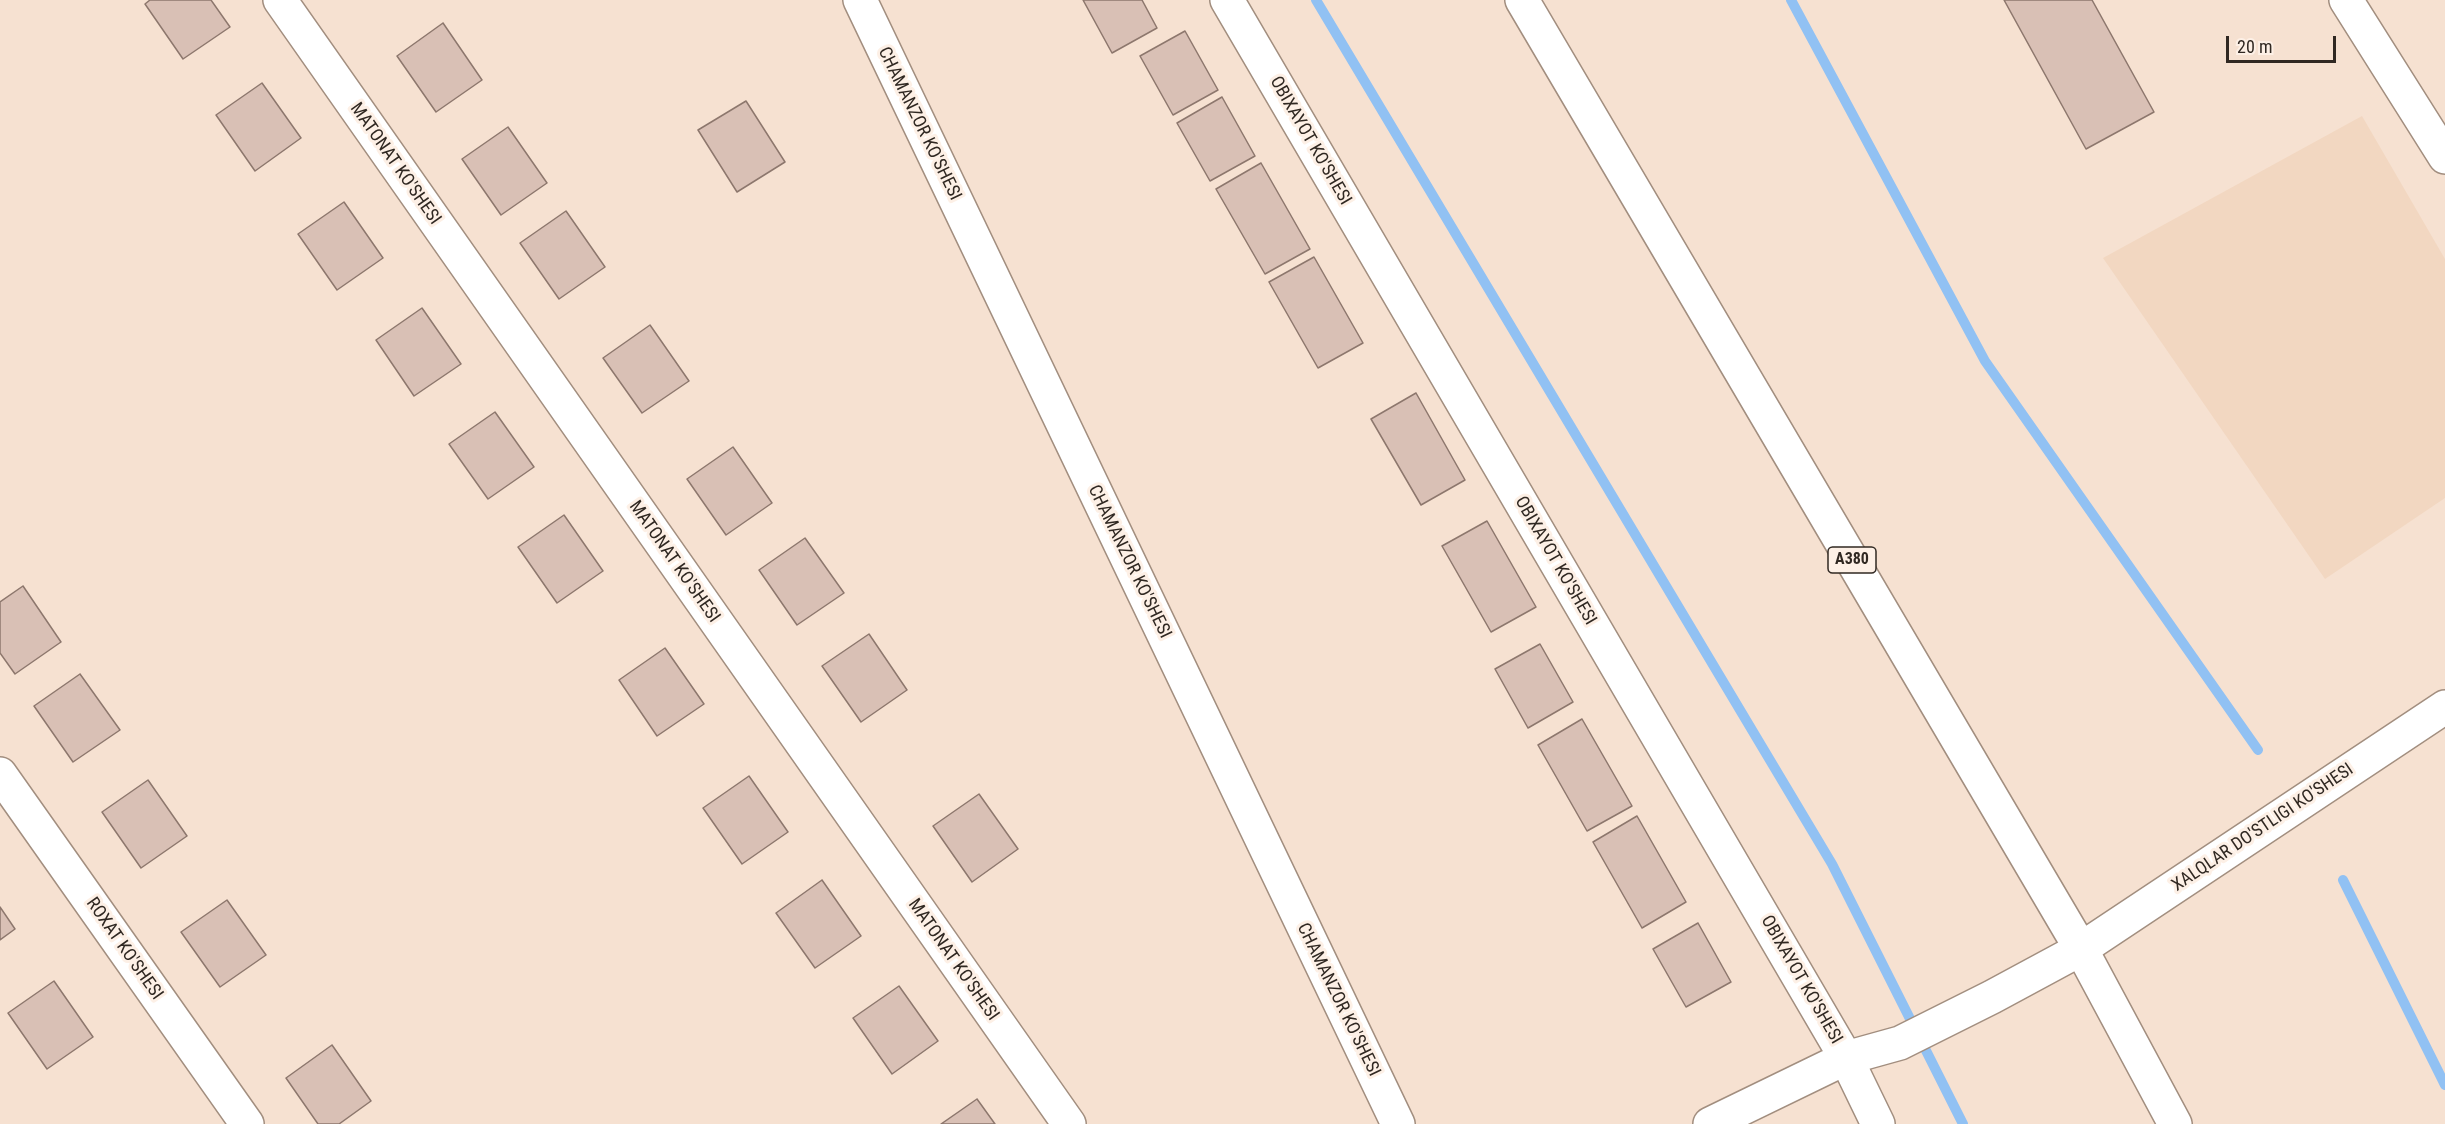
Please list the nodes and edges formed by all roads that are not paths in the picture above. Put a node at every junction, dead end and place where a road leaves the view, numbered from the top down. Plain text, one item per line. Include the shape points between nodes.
1 (280, 0) edge
2 (860, 0) edge
3 (1227, 0) edge
4 (1522, 0) edge
5 (2346, 0) edge
6 (2445, 157) edge
7 (2445, 707) edge
8 (0, 774) edge
9 (2081, 949) junction
10 (1846, 1058) junction
11 (248, 1124) edge
12 (1069, 1124) edge
13 (1398, 1124) edge
14 (1710, 1124) edge
15 (1878, 1124) edge
16 (2175, 1124) edge

1 - 12 main road, MATONAT KO'SHESI
2 - 13 main road, CHAMANZOR KO'SHESI
3 - 10 main road, OBIXAYOT KO'SHESI
4 - 9 main road, A380
5 - 6 main road
7 - 9 main road, XALQLAR DO'STLIGI KO'SHESI
8 - 11 main road, ROXAT KO'SHESI
9 - 10 main road, XALQLAR DO'STLIGI KO'SHESI via 1900,1043
9 - 16 main road, A380
10 - 14 main road, XALQLAR DO'STLIGI KO'SHESI
10 - 15 main road, OBIXAYOT KO'SHESI

